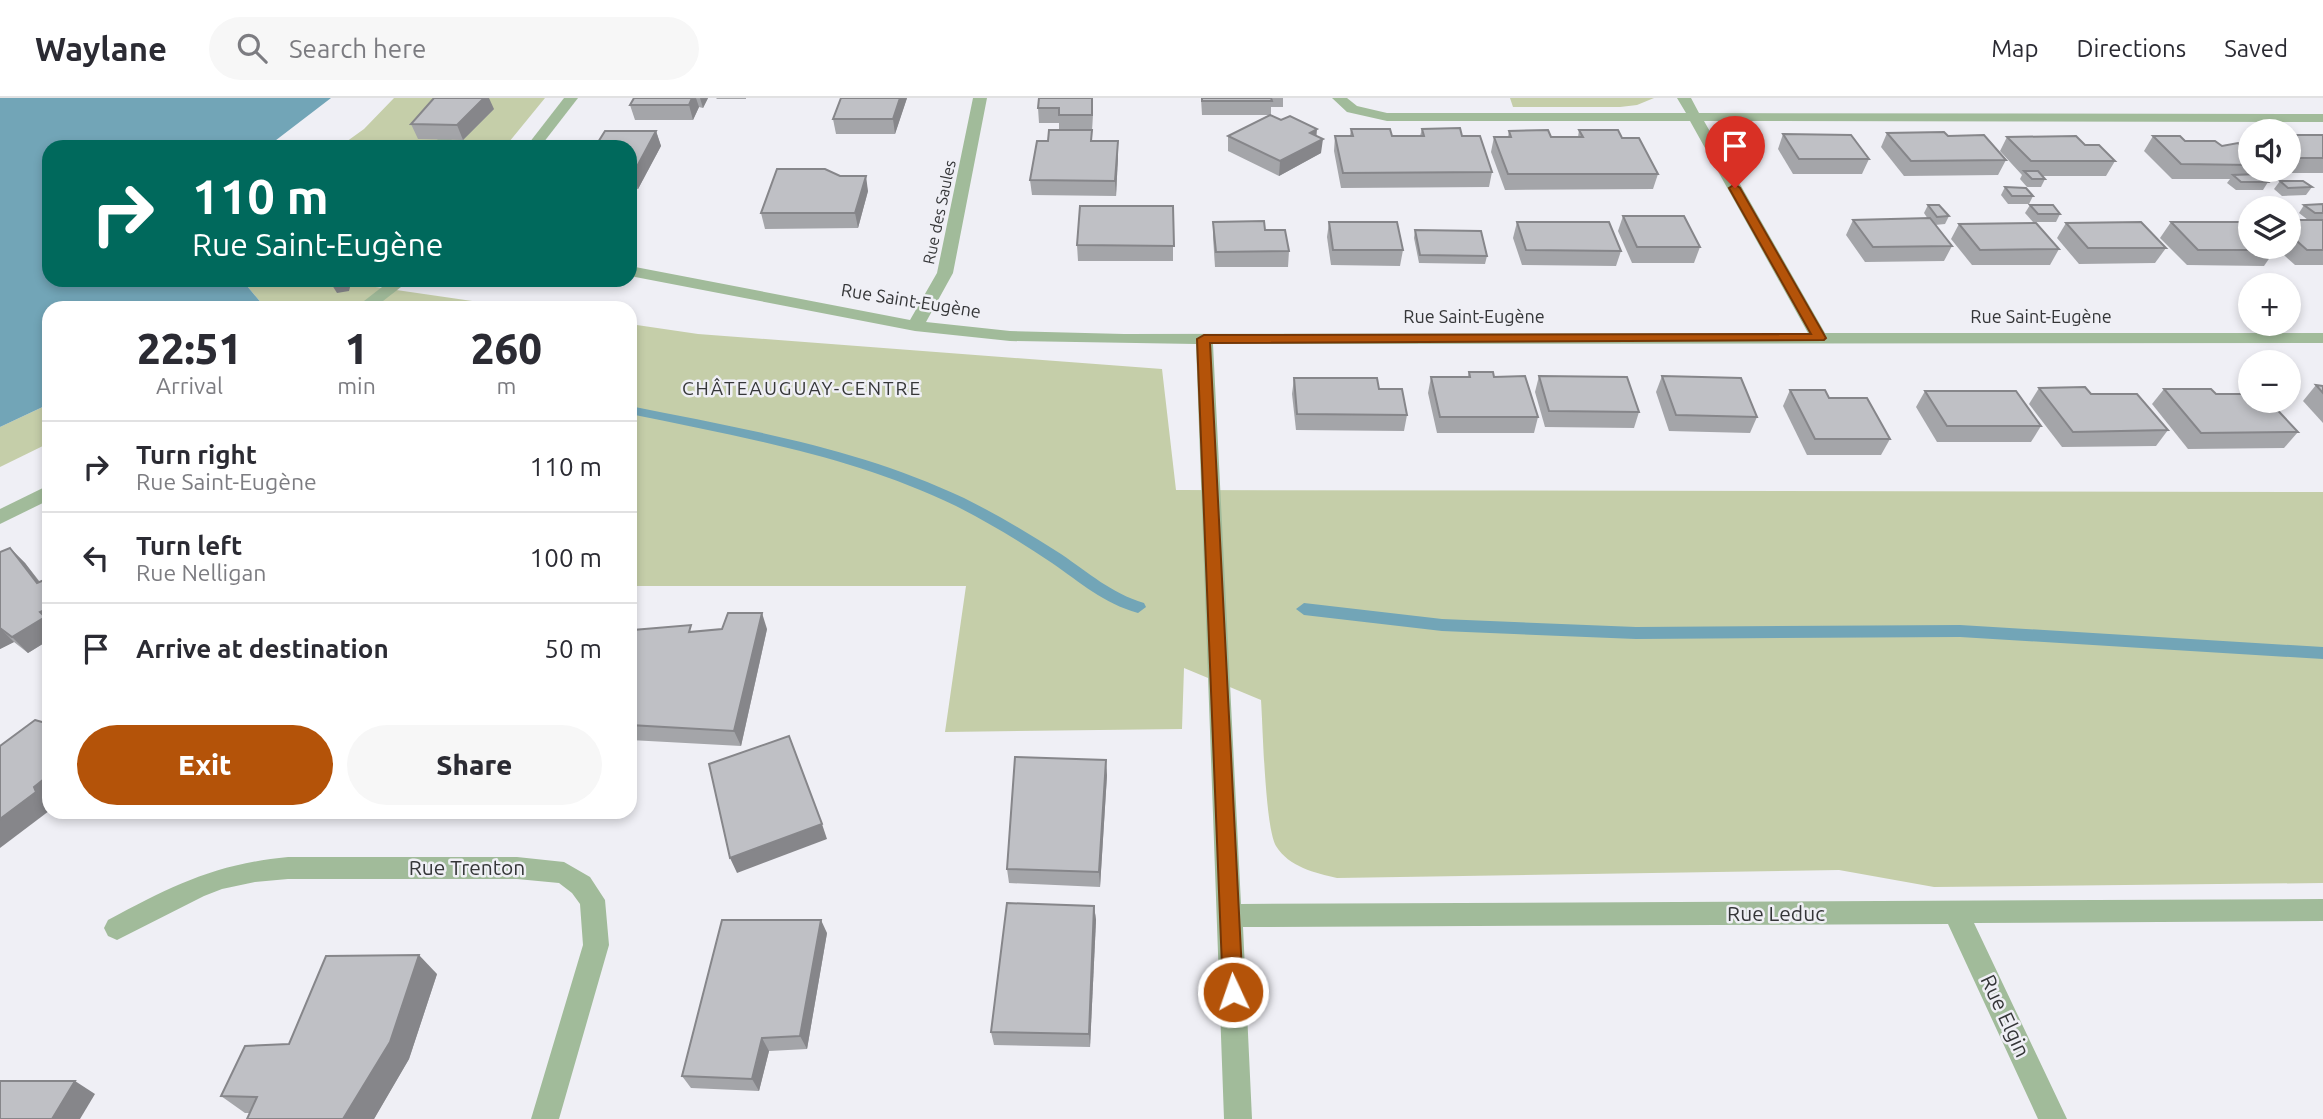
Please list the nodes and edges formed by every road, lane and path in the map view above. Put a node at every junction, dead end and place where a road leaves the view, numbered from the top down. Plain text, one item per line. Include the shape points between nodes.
1 (571, 98) edge
2 (980, 98) edge
3 (1339, 98) edge
4 (1684, 98) edge
5 (1695, 118) junction
6 (2323, 118) edge
7 (538, 140) edge
8 (637, 272) edge
9 (392, 287) edge
10 (373, 301) edge
11 (915, 326) junction
12 (1819, 338) junction
13 (2323, 338) edge
14 (1204, 339) junction
15 (42, 496) edge
16 (0, 517) edge
17 (2323, 911) edge
18 (1956, 914) junction
19 (1229, 916) junction
20 (117, 928) dead end
21 (545, 1119) edge
22 (1238, 1119) edge
23 (2053, 1119) edge

1 - 7 street
2 - 11 street, Rue des Saules via 944,273
3 - 5 street via 1352,109 1387,117
4 - 5 street
5 - 6 street
5 - 12 street
8 - 11 street, Rue Saint-Eugène
9 - 10 street
11 - 14 street, Rue Saint-Eugène via 1010,336
12 - 13 street, Rue Saint-Eugène
12 - 14 street, Rue Saint-Eugène
14 - 19 street
15 - 16 street
17 - 18 street, Rue Leduc
18 - 19 street, Rue Leduc
18 - 23 street, Rue Elgin
19 - 22 street
20 - 21 street, Rue Trenton via 190,891 255,871 517,867 564,873 592,900 596,945

